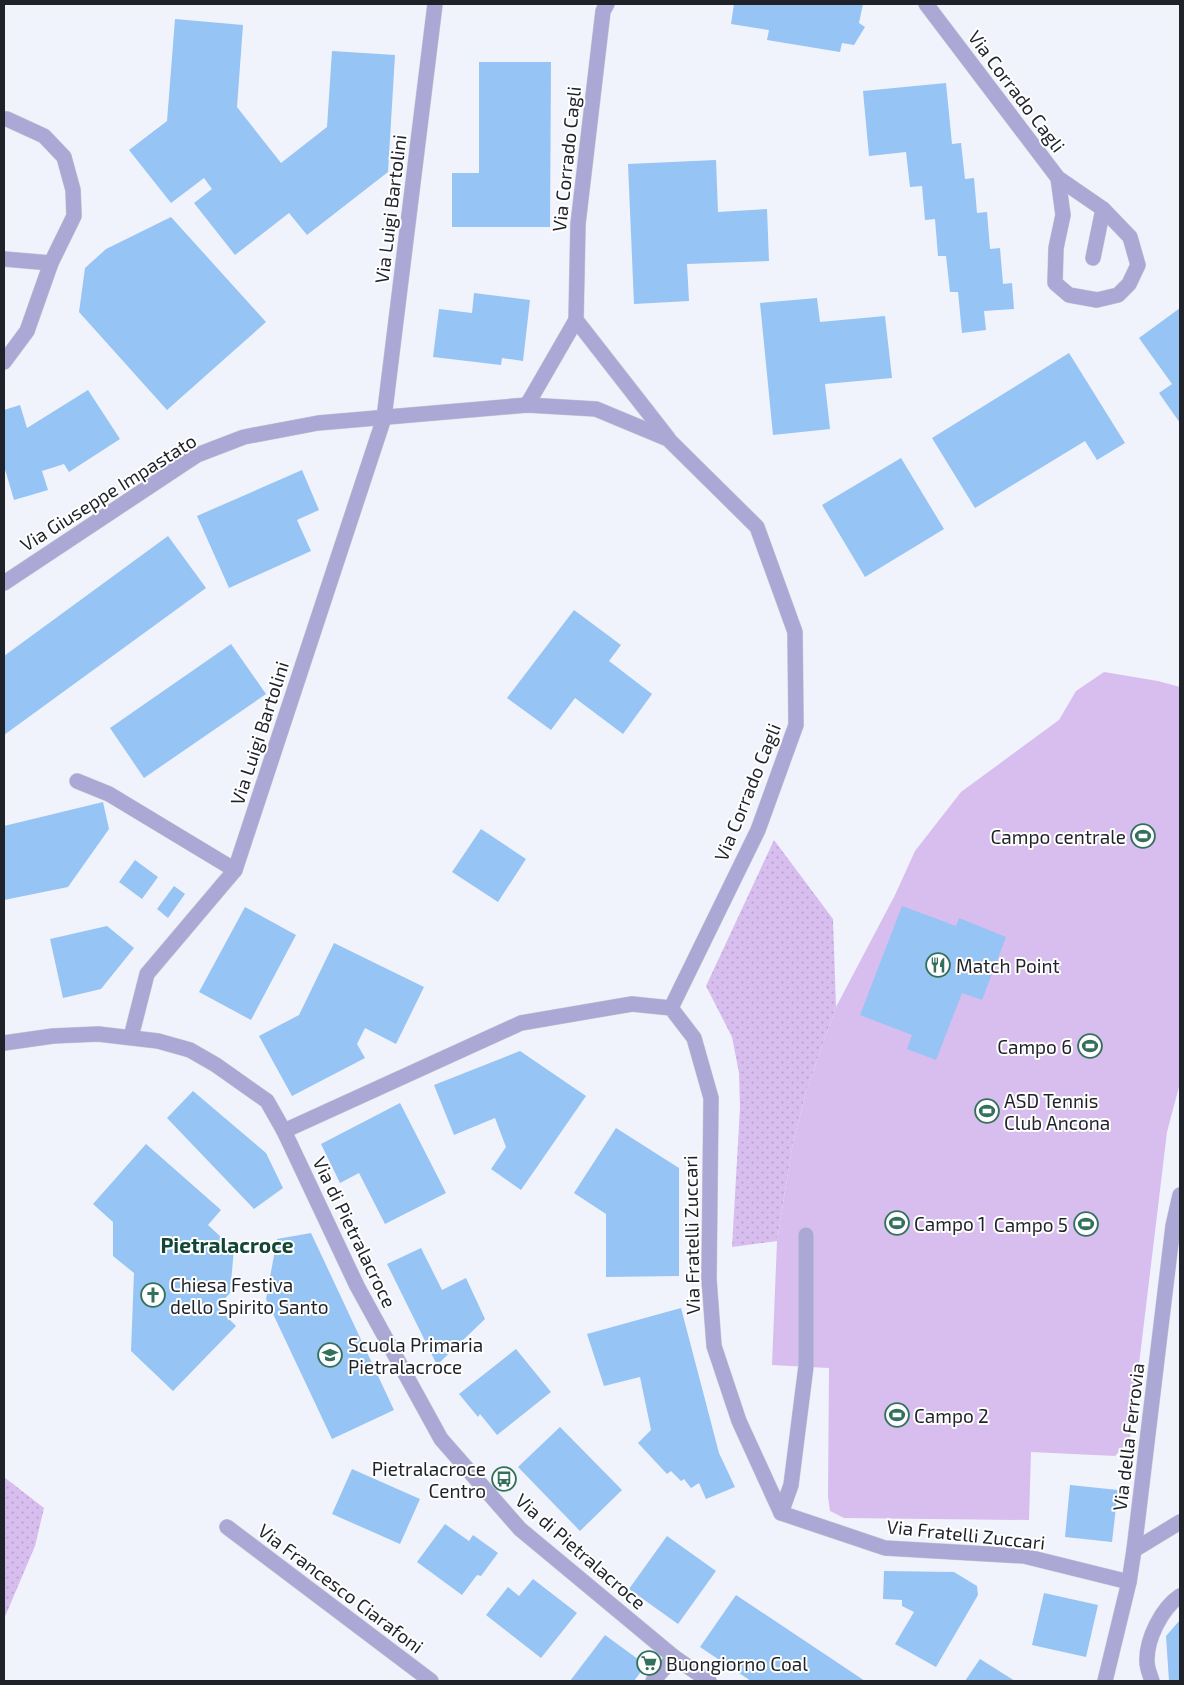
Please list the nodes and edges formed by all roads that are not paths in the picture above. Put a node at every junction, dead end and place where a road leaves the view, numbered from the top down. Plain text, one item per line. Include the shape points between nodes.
1 (435, 4) edge
2 (607, 4) edge
3 (926, 4) edge
4 (4, 119) edge
5 (1058, 178) junction
6 (1102, 209) junction
7 (1093, 258) dead end
8 (4, 259) edge
9 (51, 263) junction
10 (576, 320) junction
11 (4, 362) edge
12 (527, 405) junction
13 (384, 418) junction
14 (668, 439) junction
15 (4, 583) edge
16 (77, 782) dead end
17 (235, 870) junction
18 (670, 1008) junction
19 (131, 1037) junction
20 (4, 1043) edge
21 (284, 1131) junction
22 (1180, 1195) edge
23 (806, 1235) dead end
24 (781, 1513) junction
25 (1180, 1522) edge
26 (227, 1527) dead end
27 (1134, 1550) junction
28 (1129, 1582) junction
29 (1180, 1596) edge
30 (674, 1657) junction
31 (431, 1681) edge
32 (653, 1681) edge
33 (709, 1681) edge
34 (1104, 1681) edge
35 (1152, 1681) edge

1 - 13 street, Via Luigi Bartolini
2 - 10 street, Via Corrado Cagli via 603,11 578,224
3 - 5 street, Via Corrado Cagli
4 - 9 street via 44,136 64,157 73,190 74,216
5 - 6 street, Via Corrado Cagli
5 - 6 street, Via Corrado Cagli via 1063,215 1056,248 1055,283 1069,295 1097,300 1118,295 1129,284 1138,265 1130,237
6 - 7 street
8 - 9 street
9 - 11 street via 27,331
10 - 12 street, Via Corrado Cagli
10 - 14 street, Via Corrado Cagli
12 - 13 street
12 - 14 street, Via Corrado Cagli via 596,409
13 - 15 street, Via Giuseppe Impastato via 318,423 244,437 197,455
13 - 17 street, Via Luigi Bartolini
14 - 18 street, Via Corrado Cagli via 757,527 796,632 796,725 758,830
16 - 17 street via 109,794
17 - 19 street, Via Luigi Bartolini via 147,974
18 - 21 street via 632,1004 521,1024
18 - 24 street, Via Fratelli Zuccari via 694,1038 711,1098 709,1279 714,1346 739,1421
19 - 20 street, Via di Pietralacroce via 98,1034 53,1036
19 - 21 street, Via di Pietralacroce via 190,1050 216,1065 267,1101
21 - 30 street, Via di Pietralacroce via 356,1286 441,1439 520,1529
22 - 27 street, Via della Ferrovia via 1173,1226
23 - 24 street via 806,1366 791,1485
24 - 28 street, Via Fratelli Zuccari via 885,1548 1024,1556
25 - 27 street
26 - 31 street, Via Francesco Ciarafoni
27 - 28 street, Via della Ferrovia
28 - 34 street, Via della Ferrovia
29 - 35 street via 1172,1601 1150,1635 1146,1663
30 - 32 street
30 - 33 street, Via di Pietralacroce

